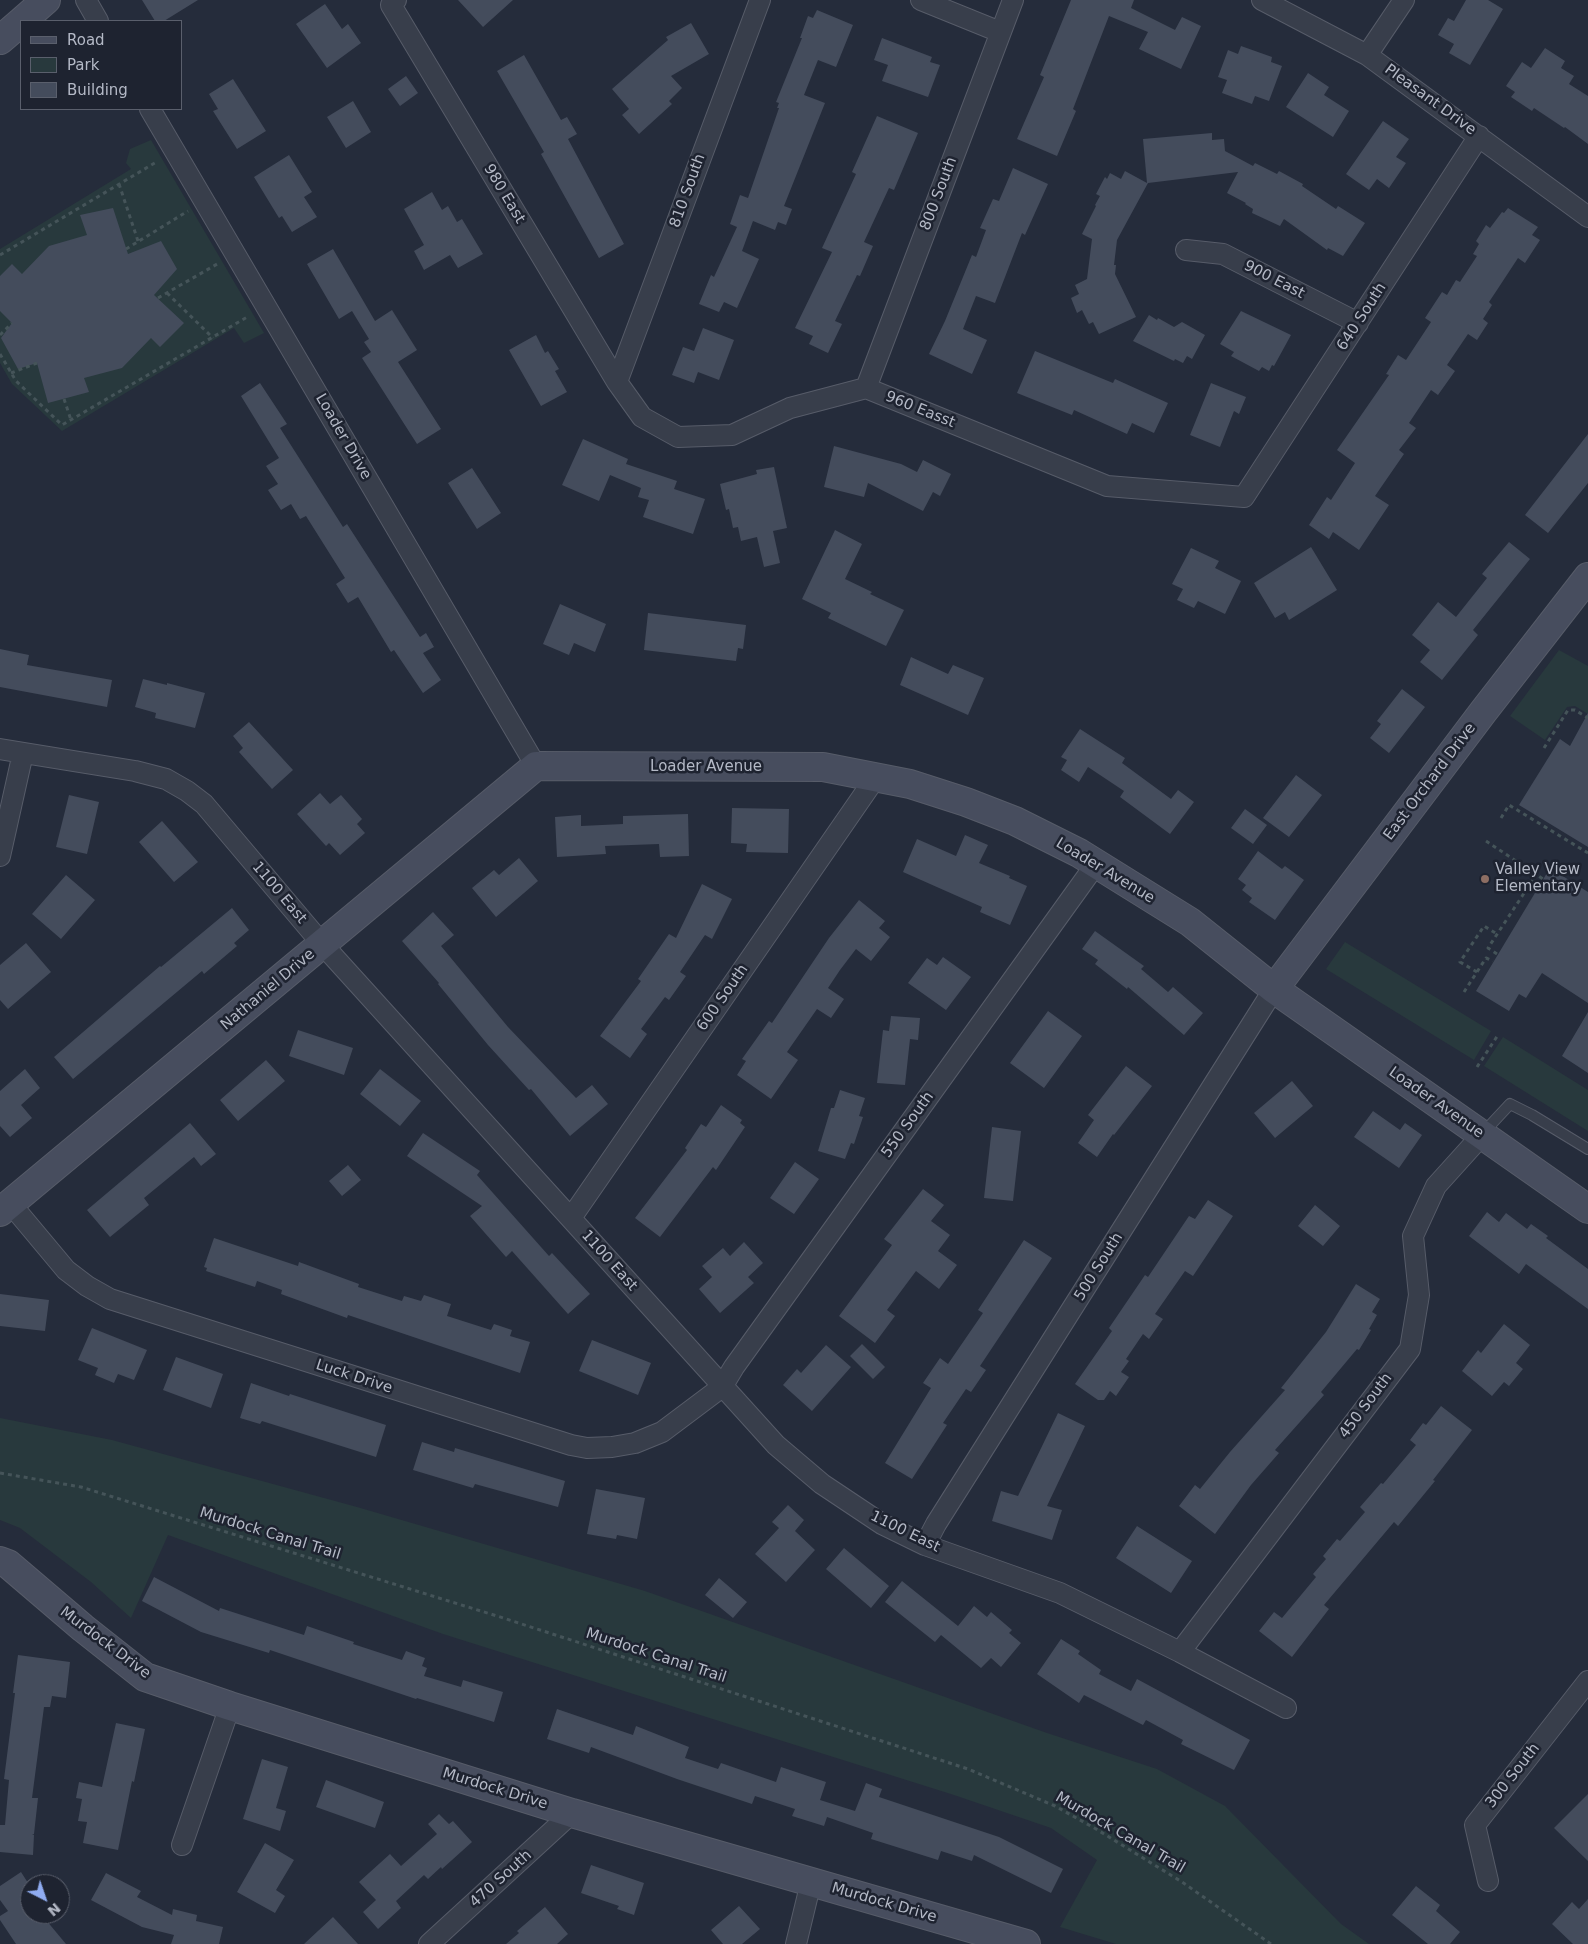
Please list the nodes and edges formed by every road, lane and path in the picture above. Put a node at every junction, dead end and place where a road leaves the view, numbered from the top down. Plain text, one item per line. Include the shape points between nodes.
1 (46, 0) edge
2 (86, 0) edge
3 (760, 0) edge
4 (921, 0) edge
5 (1014, 0) edge
6 (1262, 0) edge
7 (1404, 0) edge
8 (393, 2) edge
9 (24, 20) edge
10 (97, 20) edge
11 (20, 24) edge
12 (1000, 32) junction
13 (0, 40) edge
14 (1367, 55) junction
15 (151, 110) edge
16 (1479, 136) junction
17 (161, 159) dead end
18 (119, 184) junction
19 (191, 209) dead end
20 (1588, 217) edge
21 (138, 242) junction
22 (126, 249) dead end
23 (1186, 250) dead end
24 (0, 255) edge
25 (222, 261) dead end
26 (167, 293) junction
27 (158, 298) dead end
28 (254, 314) dead end
29 (12, 323) dead end
30 (1358, 323) junction
31 (0, 336) edge
32 (213, 338) junction
33 (0, 354) edge
34 (38, 363) dead end
35 (12, 373) junction
36 (617, 382) junction
37 (866, 388) junction
38 (64, 399) dead end
39 (71, 420) junction
40 (1244, 497) joint
41 (1588, 577) edge
42 (1588, 718) edge
43 (0, 748) edge
44 (1544, 748) dead end
45 (23, 753) junction
46 (536, 766) junction
47 (876, 777) junction
48 (1501, 818) dead end
49 (1486, 841) dead end
50 (1588, 852) edge
51 (0, 856) edge
52 (1096, 864) junction
53 (1536, 874) junction
54 (1543, 880) dead end
55 (1497, 934) junction
56 (323, 945) junction
57 (1497, 954) dead end
58 (1493, 961) dead end
59 (1476, 972) junction
60 (1274, 989) junction
61 (1464, 992) dead end
62 (1498, 1035) dead end
63 (1477, 1067) dead end
64 (1482, 1135) junction
65 (1588, 1149) edge
66 (5, 1208) edge
67 (1588, 1209) edge
68 (571, 1218) junction
69 (722, 1386) junction
70 (0, 1473) edge
71 (925, 1545) junction
72 (0, 1561) edge
73 (1180, 1652) junction
74 (1588, 1681) edge
75 (230, 1706) junction
76 (1286, 1708) dead end
77 (572, 1813) junction
78 (182, 1845) dead end
79 (1488, 1881) dead end
80 (811, 1882) junction
81 (429, 1944) edge
82 (796, 1944) edge
83 (1026, 1944) edge
84 (1271, 1944) edge

1 - 9 street
2 - 10 street
3 - 36 street, 810 South
4 - 12 street
5 - 12 street, 800 South
6 - 14 street, Pleasant Drive
7 - 14 street
8 - 36 street, 980 East
11 - 13 street
12 - 37 street, 800 South
14 - 16 street, Pleasant Drive
15 - 46 street, Loader Drive
16 - 20 street, Pleasant Drive
16 - 30 street, 640 South
17 - 18 path
18 - 21 path
18 - 24 path
19 - 21 path
21 - 22 path
23 - 30 street, 900 East via 1223,254
25 - 26 path
26 - 27 path
26 - 32 path
28 - 32 path
29 - 31 path
30 - 40 street, 640 South
32 - 39 path
33 - 35 path
34 - 35 path
35 - 39 path via 16,381 62,425
36 - 37 street, 960 Easst via 642,417 678,437 732,435 790,408
37 - 40 street, 960 Easst via 1107,486
38 - 39 path
41 - 60 street, East Orchard Drive
42 - 44 path via 1575,710 1568,710
43 - 45 street, 1100 East
45 - 51 street
45 - 56 street, 1100 East via 135,772 166,780 187,791 204,804
46 - 47 street, Loader Avenue via 823,766
46 - 56 street, Nathaniel Drive
47 - 52 street, Loader Avenue via 966,802 1014,821
47 - 68 street, 600 South
48 - 50 path via 1509,805
49 - 53 path
52 - 60 street, Loader Avenue via 1190,922
52 - 69 street, 550 South
53 - 54 path
53 - 55 path
55 - 57 path via 1488,948
55 - 59 path via 1484,926 1460,962
56 - 66 street, Nathaniel Drive
56 - 68 street, 1100 East
58 - 59 path via 1486,958
59 - 61 path
60 - 64 street, Loader Avenue
60 - 71 street, 500 South
62 - 63 path
64 - 65 lane via 1510,1104
64 - 67 street, Loader Avenue
64 - 73 street, 450 South via 1436,1186 1414,1236 1419,1295 1410,1349
66 - 69 street, Luck Drive via 66,1270 110,1299 571,1445 587,1448 635,1443 662,1432
68 - 69 street, 1100 East
69 - 71 street, 1100 East via 776,1445 822,1484 882,1524
70 - 84 path, Murdock Canal Trail via 81,1486 497,1616 968,1769 1055,1806 1096,1828 1182,1882
71 - 73 street, 1100 East via 1060,1593
72 - 75 street, Murdock Drive via 8,1564 146,1677
73 - 76 street, 1100 East
74 - 79 street, 300 South via 1475,1824
75 - 77 street, Murdock Drive
75 - 78 street
77 - 80 street, Murdock Drive
77 - 81 street, 470 South
80 - 82 street
80 - 83 street, Murdock Drive

